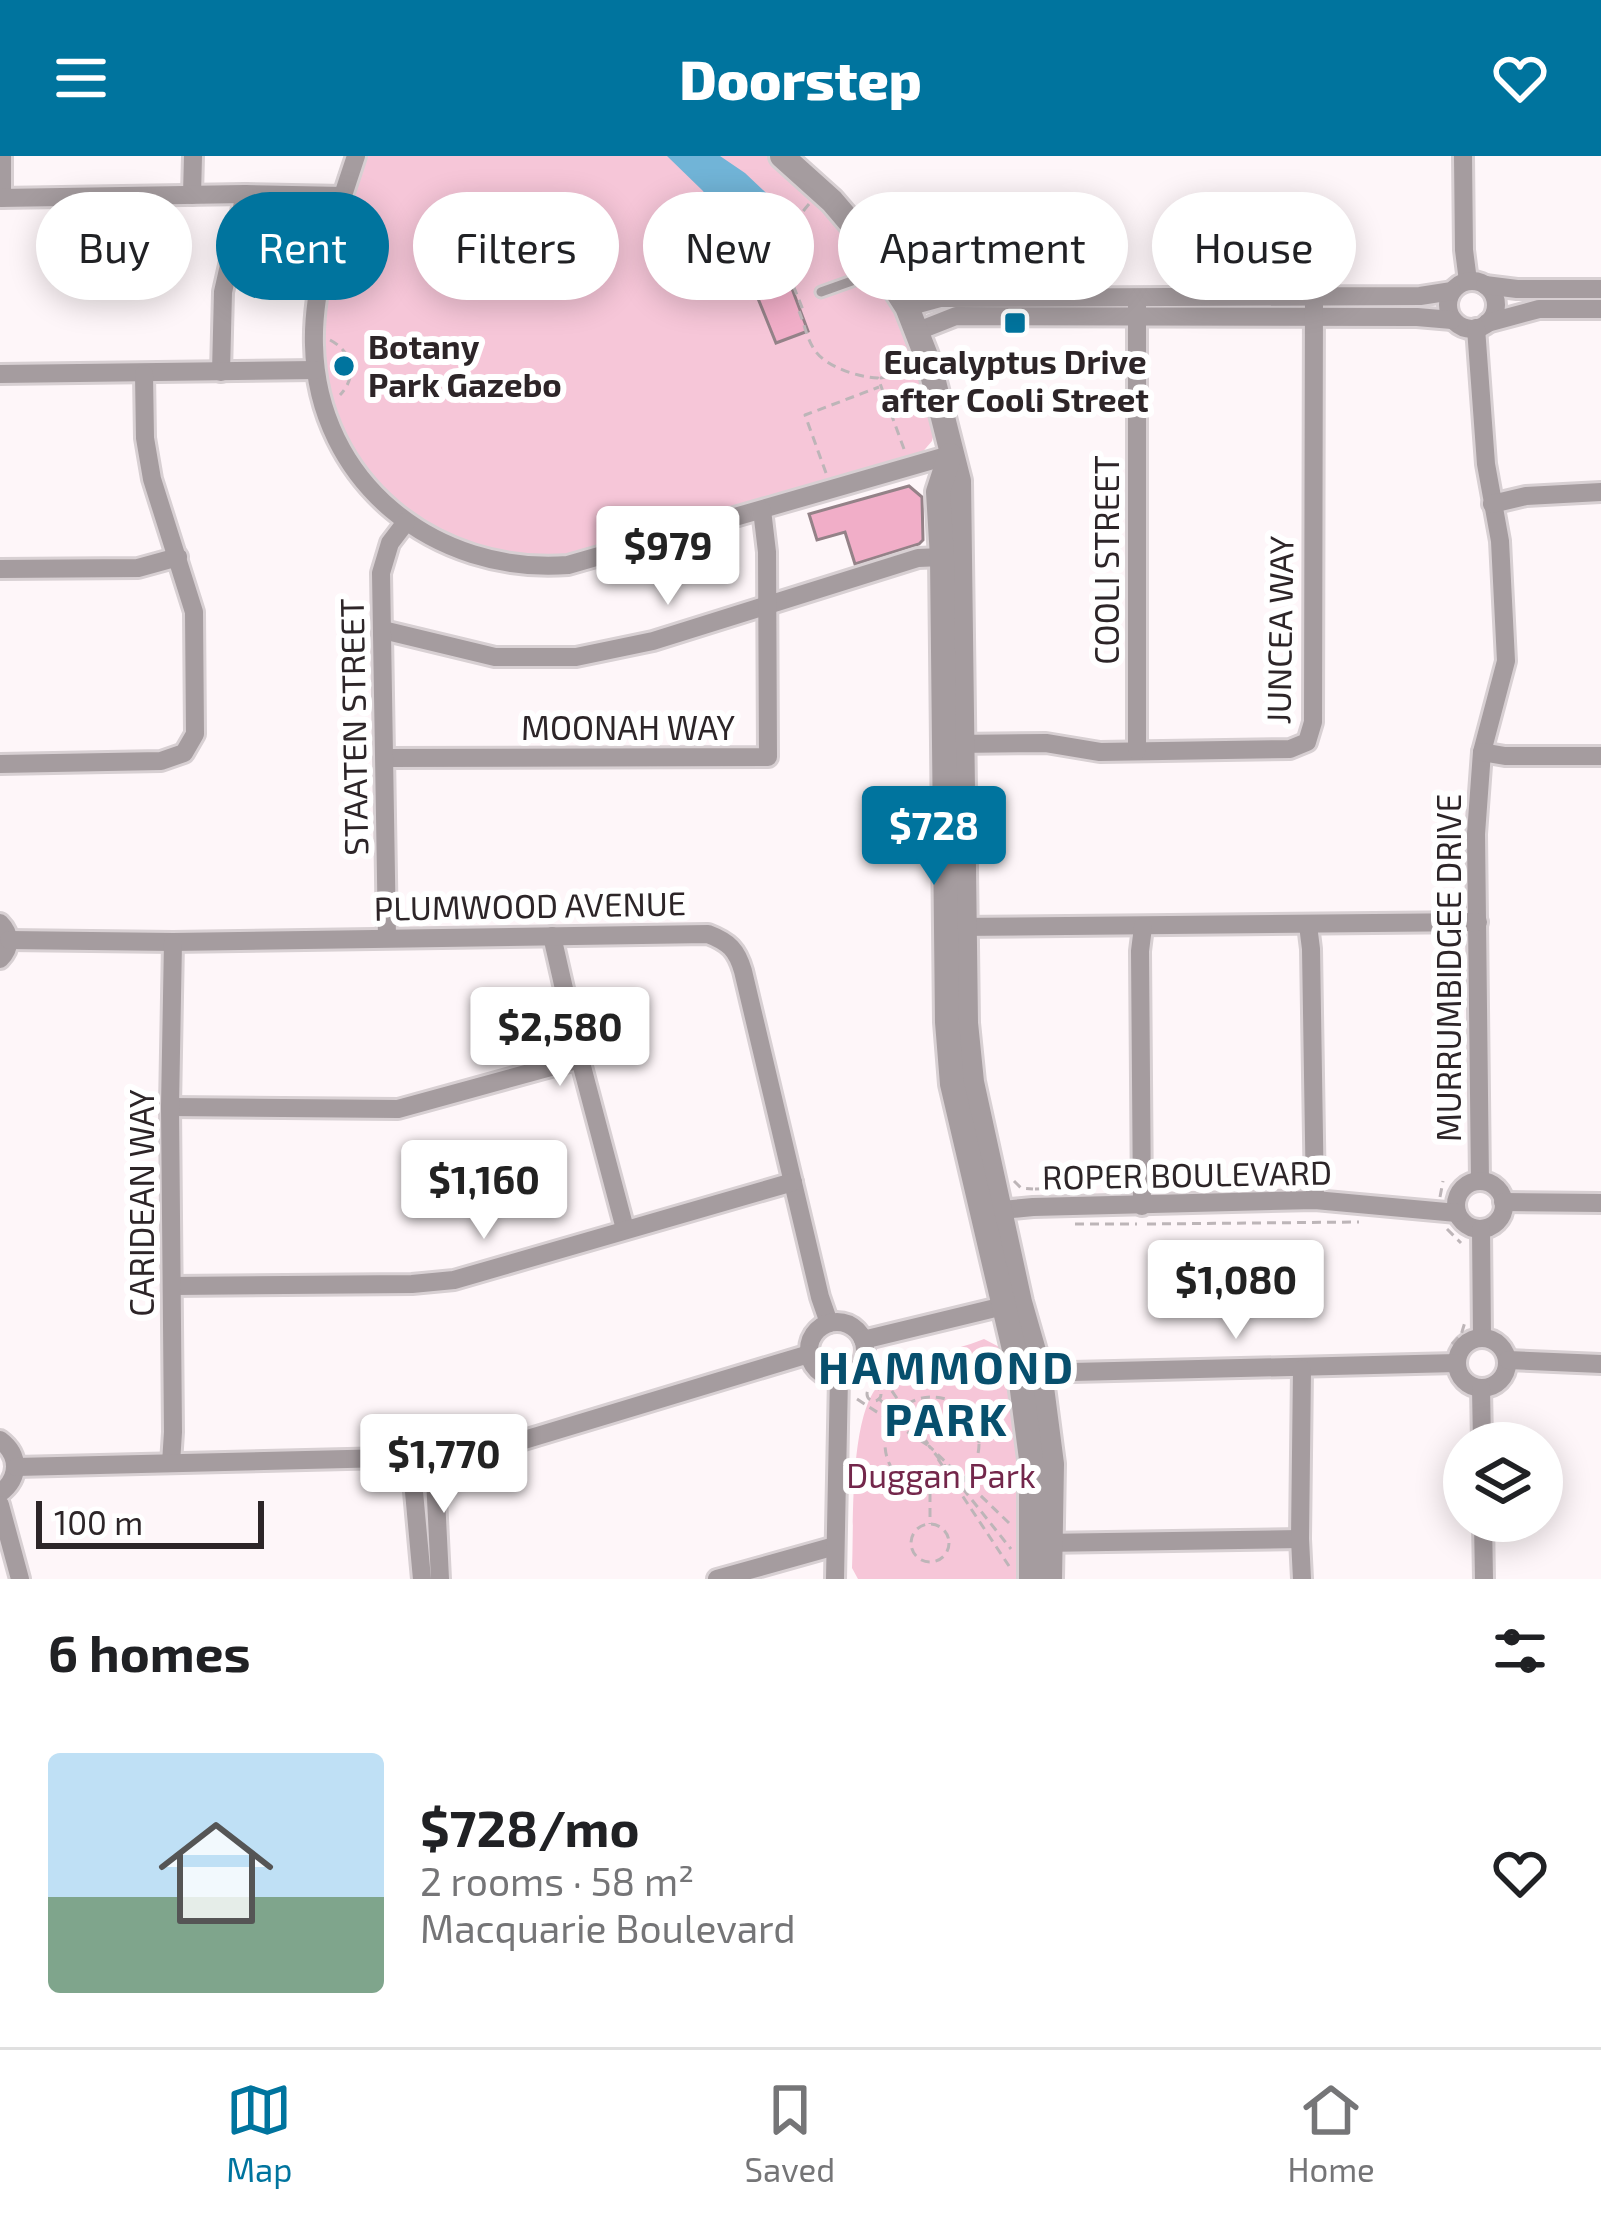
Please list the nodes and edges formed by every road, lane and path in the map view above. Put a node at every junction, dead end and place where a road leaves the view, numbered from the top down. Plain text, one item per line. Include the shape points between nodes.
1 (2, 156) edge
2 (193, 156) edge
3 (356, 156) edge
4 (1463, 156) edge
5 (799, 161) edge
6 (344, 192) edge
7 (192, 195) joint
8 (216, 195) edge
9 (36, 197) edge
10 (1, 198) edge
11 (838, 208) edge
12 (838, 286) edge
13 (1468, 286) junction
14 (1601, 289) edge
15 (821, 292) dead end
16 (223, 300) edge
17 (317, 300) edge
18 (798, 300) edge
19 (902, 300) edge
20 (1137, 307) junction
21 (1313, 307) junction
22 (1601, 309) edge
23 (913, 319) junction
24 (1452, 320) junction
25 (1482, 325) junction
26 (322, 338) dead end
27 (315, 370) junction
28 (922, 370) dead end
29 (221, 373) junction
30 (0, 374) edge
31 (144, 374) junction
32 (878, 378) junction
33 (881, 386) junction
34 (332, 400) dead end
35 (950, 454) junction
36 (907, 457) dead end
37 (829, 480) dead end
38 (1601, 492) edge
39 (1492, 504) junction
40 (762, 510) junction
41 (406, 522) junction
42 (178, 557) junction
43 (942, 557) junction
44 (0, 569) edge
45 (766, 606) junction
46 (383, 630) junction
47 (952, 744) junction
48 (1137, 750) junction
49 (1482, 752) junction
50 (1601, 756) edge
51 (385, 758) junction
52 (0, 764) edge
53 (1478, 922) junction
54 (1308, 925) junction
55 (955, 927) junction
56 (1143, 927) junction
57 (4, 932) edge
58 (553, 936) junction
59 (387, 938) junction
60 (173, 942) junction
61 (0, 959) edge
62 (580, 1059) junction
63 (170, 1107) junction
64 (1480, 1181) junction
65 (793, 1182) junction
66 (1315, 1200) junction
67 (1504, 1202) junction
68 (1601, 1203) edge
69 (1457, 1204) junction
70 (1142, 1206) junction
71 (991, 1211) junction
72 (1363, 1222) dead end
73 (1058, 1224) dead end
74 (625, 1229) junction
75 (1481, 1229) junction
76 (173, 1286) junction
77 (1012, 1304) junction
78 (1468, 1311) dead end
79 (829, 1323) junction
80 (1482, 1337) junction
81 (863, 1340) junction
82 (809, 1354) junction
83 (1453, 1355) junction
84 (1508, 1360) junction
85 (1601, 1364) edge
86 (875, 1366) dead end
87 (1302, 1369) junction
88 (1030, 1373) junction
89 (839, 1377) junction
90 (862, 1382) dead end
91 (1481, 1388) junction
92 (856, 1398) dead end
93 (903, 1407) junction
94 (896, 1413) junction
95 (891, 1421) junction
96 (1482, 1422) edge
97 (0, 1440) edge
98 (929, 1446) junction
99 (434, 1458) junction
100 (411, 1459) junction
101 (171, 1463) junction
102 (16, 1467) junction
103 (960, 1483) junction
104 (930, 1491) junction
105 (0, 1493) edge
106 (0, 1505) edge
107 (930, 1524) junction
108 (1300, 1539) junction
109 (1484, 1542) edge
110 (835, 1546) junction
111 (1030, 1552) edge
112 (20, 1579) edge
113 (422, 1579) edge
114 (440, 1579) edge
115 (717, 1579) edge
116 (836, 1579) edge
117 (1017, 1579) edge
118 (1050, 1579) edge
119 (1302, 1579) edge
120 (1484, 1579) edge

1 - 10 street
2 - 7 street
3 - 6 street
4 - 13 street
5 - 11 street
7 - 8 street
9 - 10 street
12 - 15 lane
13 - 14 street
13 - 21 street
13 - 24 street via 1448,298
13 - 25 street via 1494,295 1495,310
16 - 29 street
17 - 27 street
18 - 32 path via 815,352
19 - 23 street
20 - 21 street
20 - 23 street via 940,298
20 - 48 street, COOLI STREET
21 - 24 street
21 - 48 street, JUNCEA WAY via 1313,722 1306,742 1291,749
22 - 25 street via 1539,309
23 - 35 street
24 - 25 street
25 - 39 street, MURRUMBIDGEE DRIVE
26 - 34 path via 343,348 351,365 349,383
27 - 29 street
27 - 41 street via 351,465
28 - 32 path
29 - 31 street
30 - 31 street
31 - 42 street via 148,459
32 - 33 path
33 - 36 path
33 - 37 path via 806,415
35 - 40 street
35 - 43 street via 938,492
35 - 47 street via 961,512
38 - 39 street
39 - 49 street, MURRUMBIDGEE DRIVE via 1506,661
40 - 41 street via 541,568 467,555
40 - 45 street, MOONAH WAY
41 - 46 street, STAATEN STREET via 381,573
42 - 44 street via 138,568
42 - 52 street via 194,612 195,734 184,753 161,761
43 - 45 street
43 - 47 street
45 - 46 street via 576,657 495,657
45 - 51 street, MOONAH WAY via 768,758
46 - 51 street, STAATEN STREET
47 - 48 street, JUNCEA WAY
47 - 55 street
49 - 50 street
49 - 53 street, MURRUMBIDGEE DRIVE
51 - 59 street, STAATEN STREET
53 - 54 street
53 - 64 street, MURRUMBIDGEE DRIVE
54 - 56 street
54 - 66 street
55 - 56 street
55 - 71 street via 947,1022 952,1084
56 - 70 street
57 - 60 street, PLUMWOOD AVENUE
57 - 61 street via 8,948
58 - 59 street, PLUMWOOD AVENUE
58 - 62 street
58 - 65 street, PLUMWOOD AVENUE via 708,934 735,950
59 - 60 street, PLUMWOOD AVENUE
60 - 63 street, CARIDEAN WAY
62 - 63 street via 398,1108
62 - 74 street
63 - 76 street, CARIDEAN WAY
64 - 67 street
64 - 69 street via 1466,1185
65 - 74 street
65 - 79 street, PLUMWOOD AVENUE
66 - 69 street, ROPER BOULEVARD
66 - 70 street, ROPER BOULEVARD
67 - 68 street
67 - 75 street via 1495,1223
69 - 75 street via 1466,1225
70 - 71 street, ROPER BOULEVARD
71 - 77 street
72 - 73 path
74 - 76 street via 454,1280
75 - 80 street
76 - 101 street, CARIDEAN WAY
77 - 81 street
77 - 88 street
78 - 83 path
79 - 81 street via 845,1323
79 - 82 street via 813,1334
80 - 83 street
80 - 84 street via 1502,1346
81 - 89 street via 860,1364
82 - 89 street via 820,1372
82 - 99 street via 471,1456
83 - 87 street
83 - 91 street via 1467,1383
84 - 85 street
84 - 91 street via 1504,1377
86 - 93 path
87 - 88 street
87 - 108 street
88 - 111 street via 1052,1464
89 - 110 street
90 - 94 path via 868,1398
91 - 96 street
92 - 95 path
93 - 94 path
93 - 98 path
93 - 103 path via 933,1397 974,1420 979,1452
94 - 95 path
94 - 98 path
95 - 98 path
95 - 104 path via 890,1466 911,1487
97 - 102 street
98 - 103 path
98 - 103 path
99 - 100 street
99 - 114 street
100 - 101 street
100 - 113 street
101 - 102 street
102 - 105 street
103 - 104 path
103 - 111 path
103 - 111 path
103 - 117 path
104 - 107 path
106 - 112 street
107 - 107 path via 912,1539 914,1552 930,1562 950,1543
108 - 111 street
108 - 119 street
109 - 120 street
110 - 115 street
110 - 116 street
111 - 118 street

